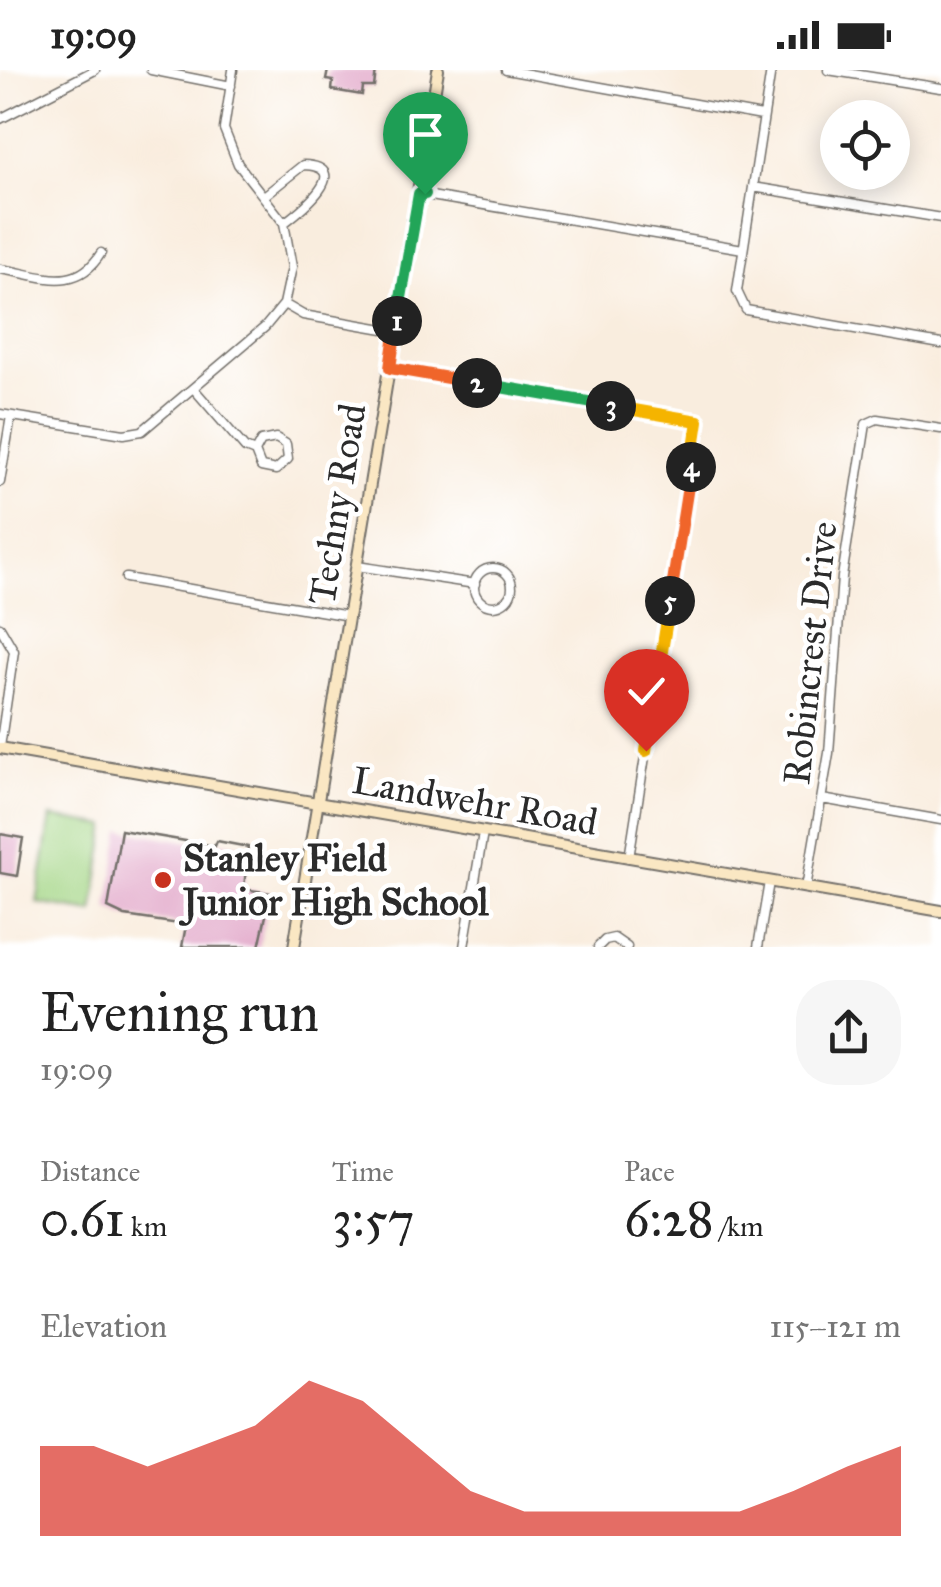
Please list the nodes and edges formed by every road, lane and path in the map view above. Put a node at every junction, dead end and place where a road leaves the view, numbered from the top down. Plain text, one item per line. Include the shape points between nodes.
1 (95, 70) edge
2 (150, 70) edge
3 (233, 70) edge
4 (438, 70) edge
5 (506, 70) edge
6 (771, 70) edge
7 (828, 70) edge
8 (231, 86) junction
9 (941, 88) edge
10 (762, 116) junction
11 (0, 119) edge
12 (753, 187) junction
13 (419, 194) junction
14 (264, 196) junction
15 (941, 218) edge
16 (284, 223) junction
17 (743, 249) junction
18 (101, 253) dead end
19 (0, 269) edge
20 (284, 304) junction
21 (395, 331) junction
22 (941, 344) edge
23 (390, 368) junction
24 (194, 389) junction
25 (0, 414) edge
26 (11, 416) junction
27 (941, 429) edge
28 (255, 452) junction
29 (0, 482) edge
30 (358, 566) junction
31 (126, 578) dead end
32 (475, 584) junction
33 (349, 616) junction
34 (0, 627) edge
35 (0, 747) edge
36 (822, 799) junction
37 (317, 805) junction
38 (941, 820) edge
39 (483, 833) junction
40 (629, 858) junction
41 (768, 882) junction
42 (806, 888) junction
43 (941, 911) edge
44 (294, 947) edge
45 (464, 947) edge
46 (598, 947) edge
47 (627, 947) edge
48 (758, 947) edge

1 - 11 street
2 - 8 street
3 - 8 street
4 - 13 main road, Techny Road
5 - 10 street
6 - 10 street
7 - 9 street
8 - 14 street via 224,129 238,164
10 - 12 street
12 - 15 street
12 - 17 street
13 - 17 street
13 - 21 main road, Techny Road
14 - 16 street
14 - 16 street via 303,165 323,171 323,188
16 - 20 street via 292,268
17 - 22 street via 737,291 746,310
18 - 19 street via 92,268 71,280
20 - 21 street via 303,315
20 - 24 street
21 - 23 main road, Techny Road
23 - 30 main road, Techny Road
23 - 40 street via 698,421
24 - 26 street via 142,431 124,434
24 - 28 street via 244,448
25 - 26 street
26 - 29 street
27 - 36 street, Robincrest Drive via 877,419 866,424 842,577
28 - 28 street via 260,467 271,471 288,459 286,444 276,438 264,439
30 - 32 street
30 - 33 main road, Techny Road
31 - 33 street
32 - 32 street via 477,597 488,605 510,594 501,570 487,570
33 - 37 main road, Techny Road
34 - 35 street via 14,651
35 - 37 main road, Landwehr Road
36 - 38 street
36 - 42 street, Robincrest Drive
37 - 39 main road, Landwehr Road
37 - 44 main road, Techny Road
39 - 40 main road, Landwehr Road
39 - 45 street
40 - 41 main road, Landwehr Road
41 - 42 main road, Landwehr Road
41 - 48 street
42 - 43 main road, Landwehr Road
46 - 47 street via 614,938

